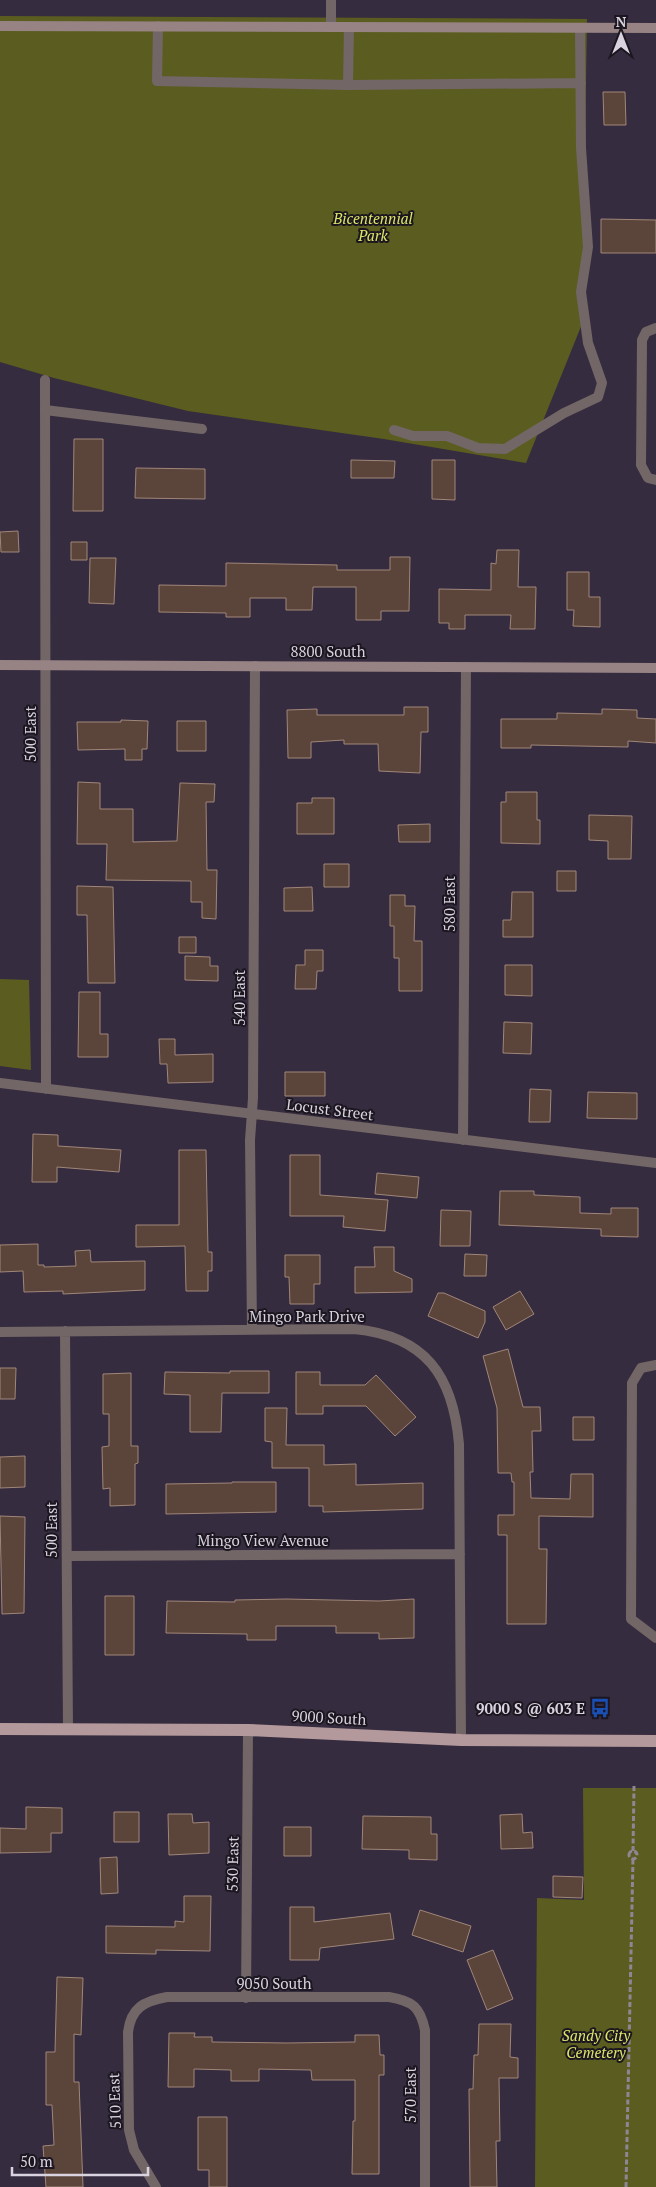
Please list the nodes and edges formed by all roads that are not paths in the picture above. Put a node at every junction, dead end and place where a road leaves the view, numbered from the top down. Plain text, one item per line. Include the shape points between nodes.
1 (331, 0) edge
2 (0, 26) edge
3 (158, 26) junction
4 (331, 27) junction
5 (349, 27) junction
6 (580, 28) junction
7 (656, 28) edge
8 (581, 82) junction
9 (348, 85) junction
10 (656, 328) edge
11 (45, 380) dead end
12 (45, 410) junction
13 (202, 429) dead end
14 (394, 430) dead end
15 (656, 480) edge
16 (0, 665) edge
17 (45, 665) junction
18 (255, 666) junction
19 (466, 667) junction
20 (656, 668) edge
21 (0, 1083) edge
22 (46, 1089) junction
23 (252, 1114) junction
24 (463, 1140) junction
25 (656, 1163) edge
26 (252, 1330) junction
27 (65, 1331) junction
28 (0, 1332) edge
29 (656, 1365) edge
30 (460, 1554) junction
31 (66, 1556) junction
32 (656, 1638) edge
33 (0, 1729) edge
34 (68, 1729) junction
35 (248, 1730) junction
36 (461, 1740) junction
37 (656, 1741) edge
38 (246, 1998) junction
39 (415, 2006) joint
40 (136, 2010) joint
41 (156, 2187) edge
42 (425, 2187) edge

1 - 4 street
2 - 3 street
3 - 4 street
3 - 9 street via 158,81
4 - 5 street
5 - 6 street
5 - 9 street
6 - 7 street
6 - 8 street
8 - 9 street
8 - 14 street via 581,148 588,247 581,292 588,343 602,383 598,397 564,413 505,449 478,448 447,436 413,436
10 - 15 street via 646,332 642,340 641,371 641,466 648,478
11 - 12 street, 500 East
12 - 13 street
12 - 17 street, 500 East
16 - 17 street, 8800 South
17 - 18 street, 8800 South
17 - 22 street, 500 East
18 - 19 street, 8800 South
18 - 23 street, 540 East
19 - 20 street, 8800 South
19 - 24 street, 580 East
21 - 22 street, Locust Street
22 - 23 street, Locust Street
23 - 24 street, Locust Street
23 - 26 street, 540 East
24 - 25 street, Locust Street
26 - 27 street, Mingo Park Drive
26 - 30 street, Mingo Park Drive via 376,1331 396,1337 431,1362 452,1400 457,1422
27 - 28 street, Mingo Park Drive
27 - 31 street, 500 East
29 - 32 street via 641,1368 632,1383 632,1619
30 - 31 street, Mingo View Avenue
30 - 36 street, Mingo Park Drive
31 - 34 street, 500 East
33 - 34 main road, 9000 South
34 - 35 main road, 9000 South
35 - 36 main road, 9000 South
35 - 38 street, 530 East
36 - 37 main road, 9000 South
38 - 39 street, 9050 South via 389,1998
38 - 40 street, 9050 South via 167,1997 149,2000
39 - 42 street, 570 East via 425,2030
40 - 41 street, 510 East via 128,2032 129,2130 134,2150

